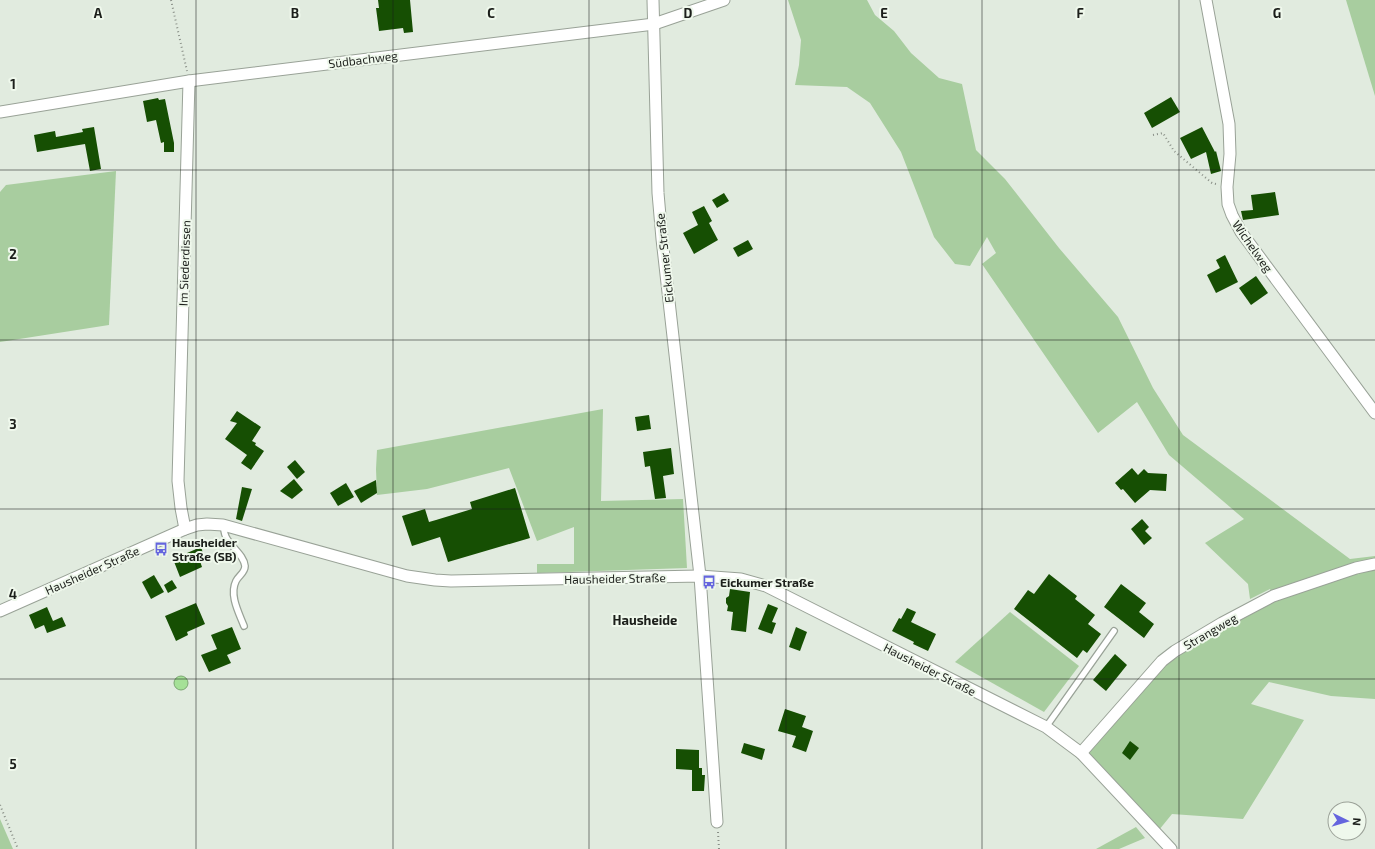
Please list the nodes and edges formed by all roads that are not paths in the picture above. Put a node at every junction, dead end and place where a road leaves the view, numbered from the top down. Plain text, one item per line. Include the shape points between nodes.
1 (653, 0) edge
2 (724, 0) edge
3 (1206, 0) edge
4 (654, 24) junction
5 (189, 81) junction
6 (0, 112) edge
7 (1375, 413) edge
8 (224, 525) junction
9 (185, 528) junction
10 (1375, 564) edge
11 (700, 576) junction
12 (0, 612) edge
13 (244, 626) dead end
14 (1114, 631) dead end
15 (1046, 727) junction
16 (1081, 753) junction
17 (717, 822) road end
18 (1171, 849) edge

1 - 4 street, Eickumer Straße
2 - 4 street, Südbachweg
3 - 7 street, Wichelweg via 1229,124 1227,187 1228,204 1232,215 1241,232
4 - 5 street, Südbachweg
4 - 11 street, Eickumer Straße via 658,194
5 - 6 street, Südbachweg
5 - 9 street, Im Siederdissen via 178,481
8 - 9 street, Hausheider Straße via 197,524
8 - 11 street, Hausheider Straße via 407,576 435,580
8 - 13 lane via 226,538 245,566 234,591
9 - 12 street, Hausheider Straße
10 - 16 street, Strangweg via 1273,596 1174,651 1162,661
11 - 15 street, Hausheider Straße via 741,579 766,586
11 - 17 street, Eickumer Straße
14 - 15 lane
15 - 16 street, Hausheider Straße
16 - 18 street, Hausheider Straße

